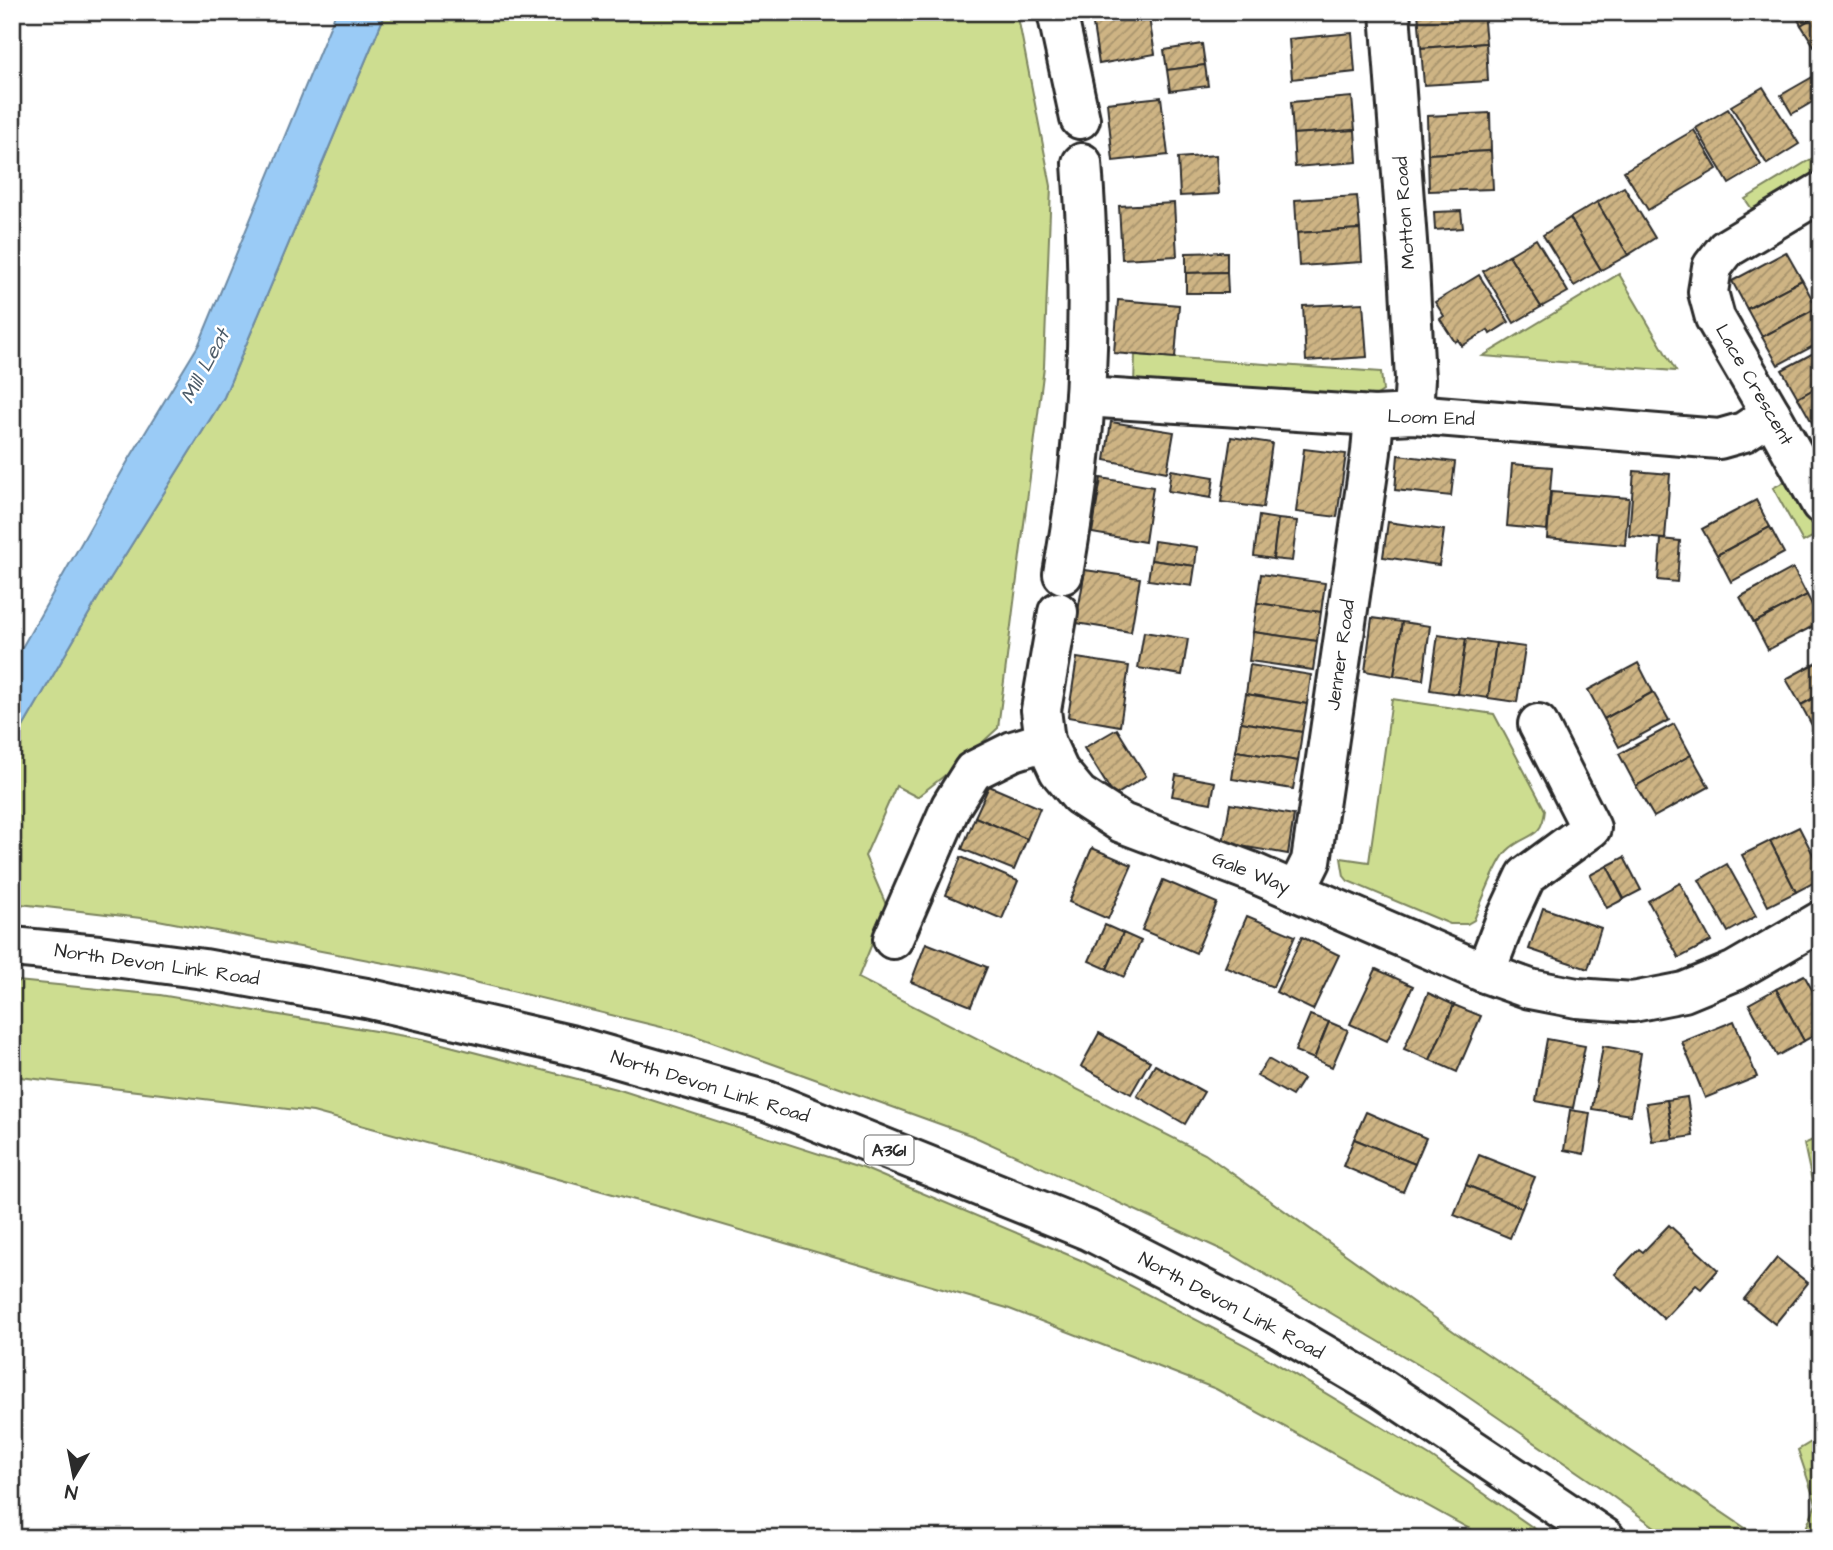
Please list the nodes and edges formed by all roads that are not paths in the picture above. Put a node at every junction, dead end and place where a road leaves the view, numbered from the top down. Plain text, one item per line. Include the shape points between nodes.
1 (1057, 12) edge
2 (1391, 12) edge
3 (1080, 119) dead end
4 (1082, 163) dead end
5 (1821, 192) edge
6 (1085, 397) junction
7 (1413, 414) junction
8 (1772, 414) junction
9 (1374, 416) junction
10 (1821, 504) edge
11 (1063, 574) dead end
12 (1058, 612) dead end
13 (1538, 724) dead end
14 (1045, 741) junction
15 (1296, 891) junction
16 (1821, 921) edge
17 (892, 939) dead end
18 (12, 947) edge
19 (1485, 973) junction
20 (1605, 1538) edge

1 - 3 main road
2 - 7 main road, Motton Road via 1410,282
4 - 6 main road via 1089,299
5 - 8 main road, Lace Crescent via 1726,248 1712,267 1708,292 1715,318
6 - 9 main road, Loom End
6 - 11 main road
7 - 8 main road, Loom End via 1719,439 1744,432
7 - 9 main road, Loom End
8 - 10 main road, Lace Crescent
9 - 15 main road, Jenner Road via 1311,861
12 - 14 main road, Gale Way via 1041,710
13 - 19 main road via 1591,828 1526,876
14 - 15 main road, Gale Way via 1059,771 1079,795 1122,823
14 - 17 main road via 973,771 951,806
15 - 19 main road, Gale Way
16 - 19 main road, Gale Way via 1735,971 1684,992 1633,1002 1530,989
18 - 20 main road, North Devon Link Road / A361 via 204,969 366,998 574,1046 767,1101 1088,1230 1258,1317 1381,1388

